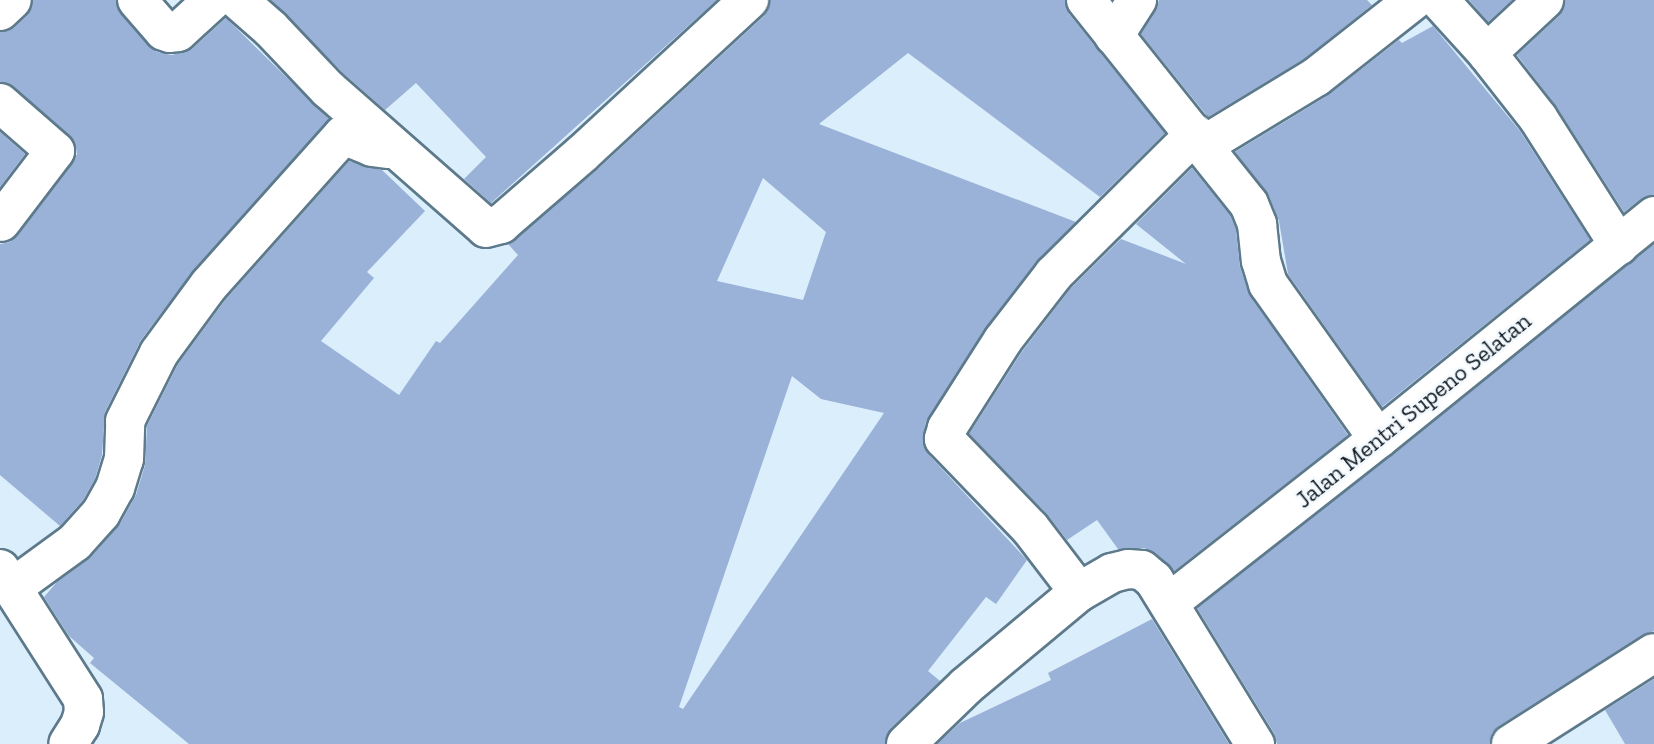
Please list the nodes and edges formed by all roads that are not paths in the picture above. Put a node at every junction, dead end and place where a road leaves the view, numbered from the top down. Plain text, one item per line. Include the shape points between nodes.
1 (12, 0) edge
2 (138, 0) edge
3 (213, 0) edge
4 (239, 0) edge
5 (749, 0) edge
6 (1086, 0) edge
7 (1137, 0) edge
8 (1414, 0) edge
9 (1438, 0) edge
10 (1544, 0) edge
11 (0, 11) edge
12 (1114, 36) junction
13 (1487, 53) junction
14 (0, 103) edge
15 (1200, 140) junction
16 (396, 150) junction
17 (1654, 216) edge
18 (1, 222) edge
19 (1619, 245) junction
20 (1378, 439) junction
21 (6, 579) edge
22 (1079, 592) junction
23 (1170, 602) junction
24 (1654, 653) edge
25 (68, 744) edge
26 (906, 744) edge
27 (1255, 744) edge
28 (1511, 744) edge

1 - 11 street
2 - 3 street via 170,33 178,32
4 - 16 street
5 - 16 street via 501,224 480,225
6 - 12 street
7 - 12 street
8 - 15 street via 1316,77
9 - 13 street
10 - 13 street
12 - 15 street
13 - 19 street via 1538,118
14 - 18 street via 55,151
15 - 20 street via 1249,204 1268,284
15 - 22 street via 1054,274 1003,340 944,439 1030,528
16 - 21 street via 372,147 343,135 209,285 159,353 125,421 124,459 101,513 75,542
17 - 19 street, Jalan Mentri Supeno Selatan
19 - 20 street, Jalan Mentri Supeno Selatan
20 - 23 street, Jalan Mentri Supeno Selatan
21 - 25 street via 83,699 85,712
22 - 23 street via 1112,573 1142,570
22 - 26 street via 966,686
23 - 27 street
24 - 28 street

